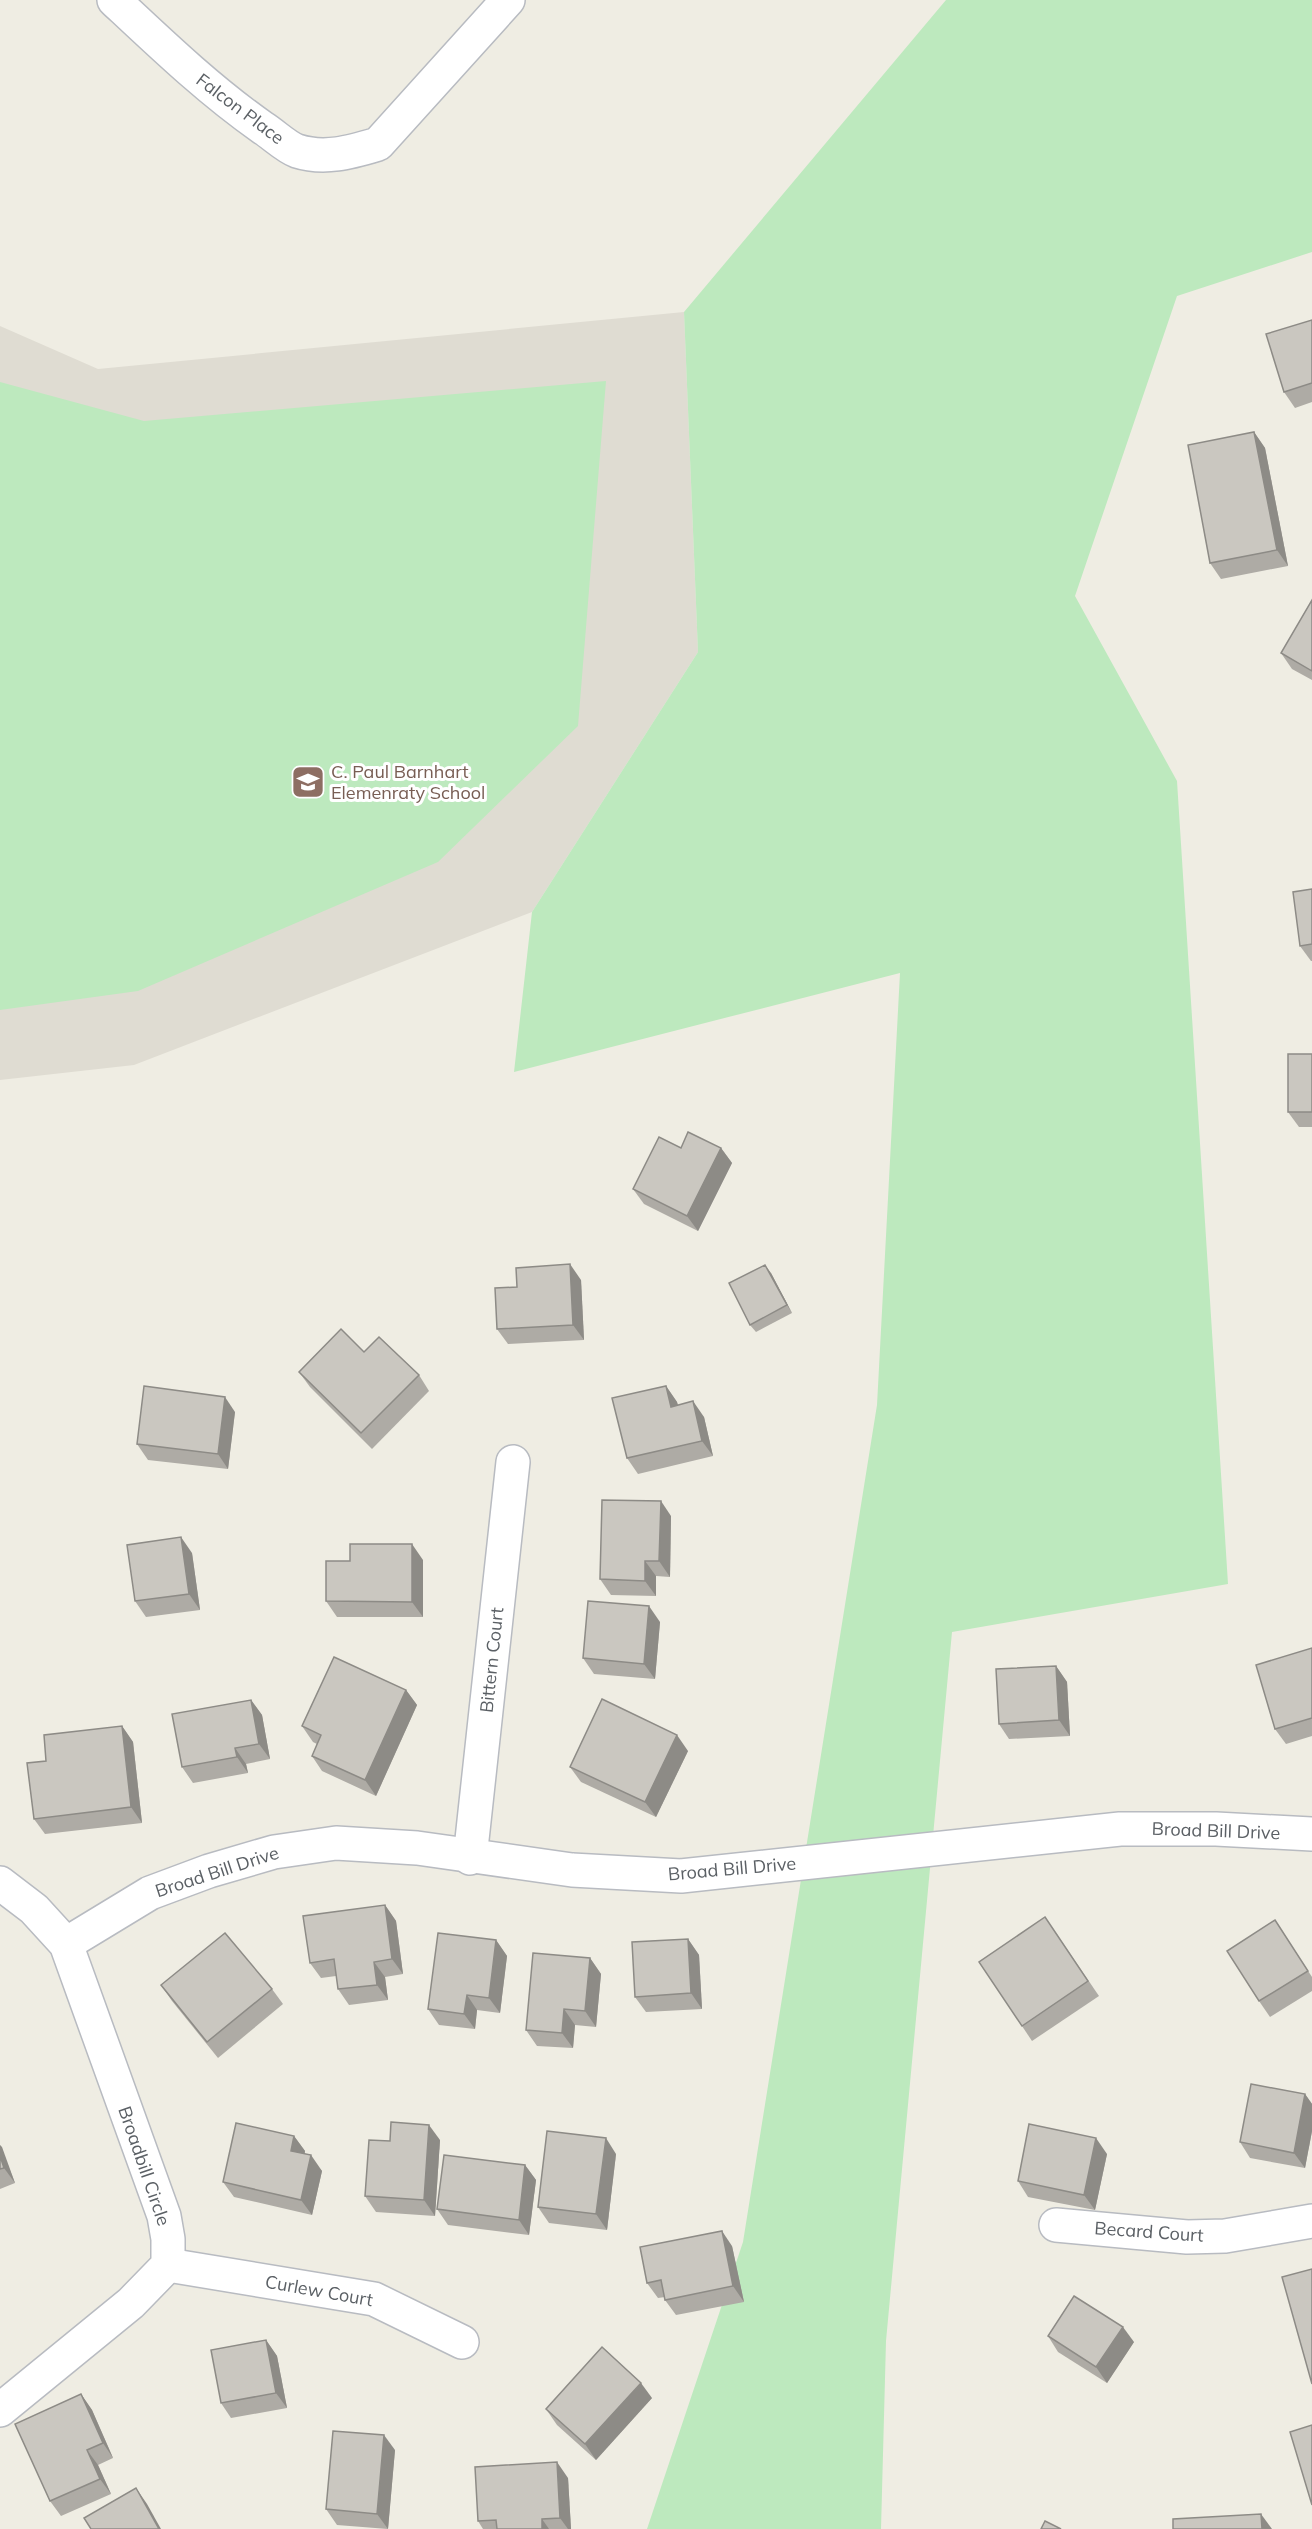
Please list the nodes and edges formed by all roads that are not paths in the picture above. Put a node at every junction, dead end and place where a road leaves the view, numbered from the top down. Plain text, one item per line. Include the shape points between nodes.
1 (114, 0) edge
2 (508, 0) edge
3 (513, 1462) dead end
4 (1312, 1834) edge
5 (470, 1858) junction
6 (0, 1883) edge
7 (66, 1944) junction
8 (1312, 2221) edge
9 (1056, 2224) dead end
10 (168, 2265) junction
11 (462, 2342) dead end
12 (0, 2410) edge

1 - 2 street, Falcon Place via 189,70 244,114 296,150 322,155 348,153 378,144
3 - 5 street, Bittern Court
4 - 5 street, Broad Bill Drive via 1120,1829 681,1876 572,1870
5 - 7 street, Broad Bill Drive via 417,1848 336,1843 274,1852 150,1893
6 - 7 street, Broadbill Circle via 34,1909
7 - 10 street, Broadbill Circle via 164,2216
8 - 9 street, Becard Court via 1226,2236 1187,2237
10 - 11 street, Curlew Court via 374,2299
10 - 12 street via 131,2303

